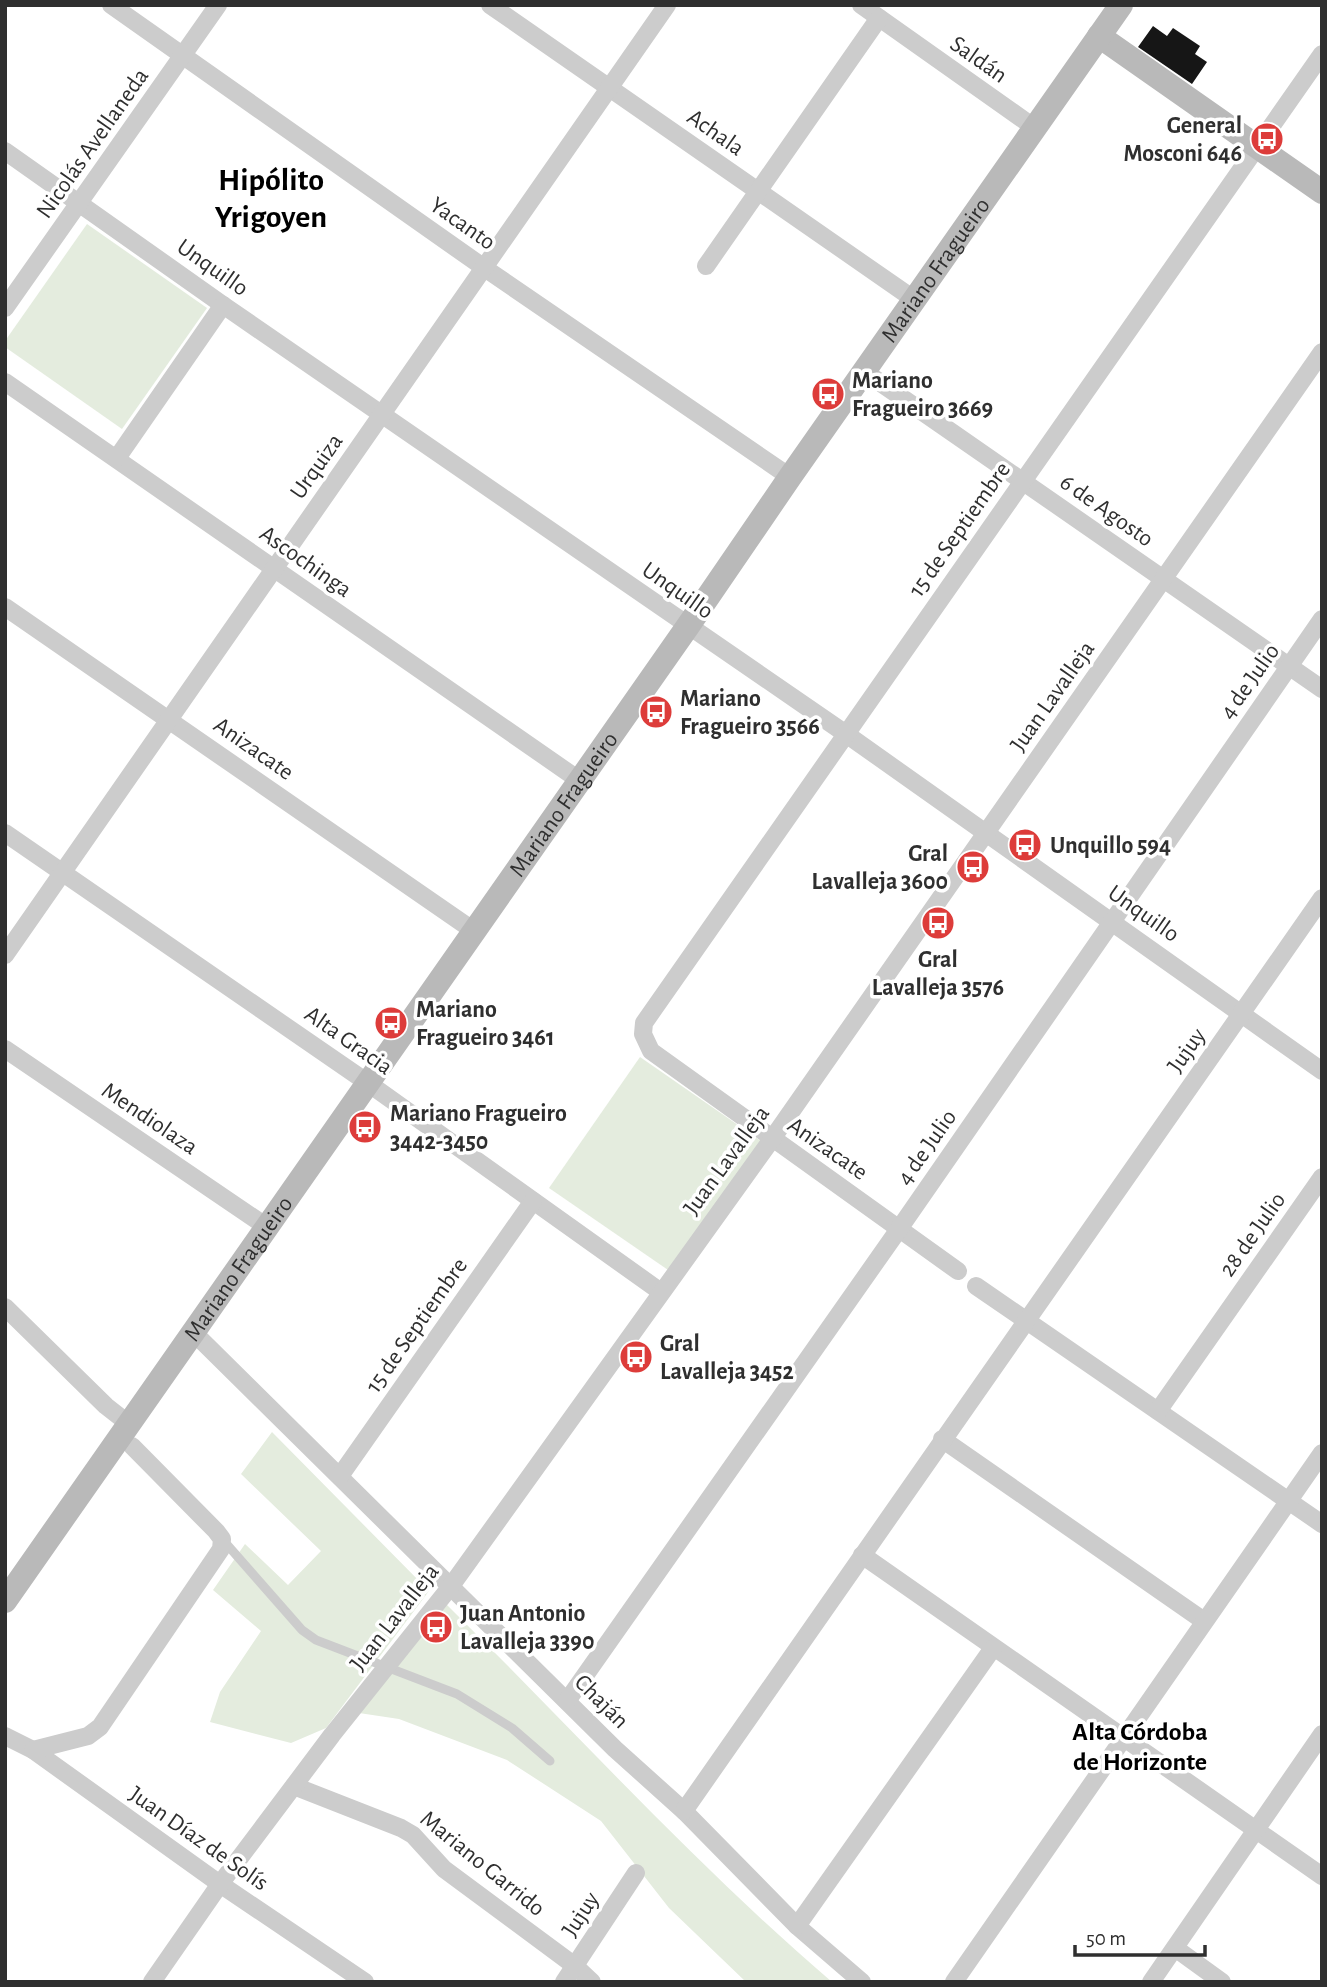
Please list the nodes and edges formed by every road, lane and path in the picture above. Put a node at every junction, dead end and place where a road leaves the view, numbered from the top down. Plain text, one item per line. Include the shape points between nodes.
1 (111, 5) edge
2 (218, 5) edge
3 (490, 5) edge
4 (667, 5) edge
5 (861, 5) edge
6 (1121, 5) edge
7 (879, 18) junction
8 (1100, 36) junction
9 (1322, 54) edge
10 (183, 55) junction
11 (609, 88) junction
12 (1035, 128) junction
13 (1257, 147) junction
14 (5, 151) edge
15 (758, 191) junction
16 (1322, 192) edge
17 (81, 203) junction
18 (706, 266) dead end
19 (483, 267) junction
20 (915, 300) junction
21 (223, 305) junction
22 (5, 308) edge
23 (1322, 352) edge
24 (865, 372) junction
25 (5, 382) edge
26 (383, 414) junction
27 (117, 458) junction
28 (790, 477) junction
29 (1023, 481) junction
30 (274, 569) junction
31 (1163, 579) junction
32 (5, 607) edge
33 (1322, 620) edge
34 (688, 626) junction
35 (1289, 666) junction
36 (1322, 689) edge
37 (170, 720) junction
38 (846, 734) junction
39 (579, 780) junction
40 (5, 833) edge
41 (986, 834) junction
42 (63, 873) junction
43 (1322, 898) edge
44 (1112, 920) junction
45 (474, 931) junction
46 (5, 956) edge
47 (1242, 1013) junction
48 (643, 1034) joint
49 (5, 1049) edge
50 (1322, 1071) edge
51 (368, 1083) junction
52 (772, 1139) junction
53 (1322, 1177) edge
54 (533, 1201) junction
55 (267, 1227) junction
56 (899, 1229) junction
57 (958, 1271) dead end
58 (976, 1286) dead end
59 (661, 1292) junction
60 (5, 1307) edge
61 (1026, 1320) junction
62 (192, 1331) junction
63 (1158, 1411) junction
64 (131, 1435) junction
65 (943, 1439) junction
66 (1322, 1453) edge
67 (340, 1476) junction
68 (1288, 1501) junction
69 (1322, 1524) edge
70 (222, 1539) junction
71 (862, 1555) junction
72 (451, 1586) junction
73 (5, 1601) edge
74 (1204, 1621) junction
75 (993, 1647) junction
76 (386, 1667) junction
77 (567, 1701) junction
78 (1322, 1734) edge
79 (5, 1736) edge
80 (1122, 1738) junction
81 (33, 1750) junction
82 (550, 1761) dead end
83 (294, 1786) junction
84 (684, 1811) junction
85 (1255, 1831) junction
86 (636, 1873) dead end
87 (1322, 1876) edge
88 (220, 1884) junction
89 (797, 1926) junction
90 (1175, 1948) junction
91 (575, 1966) junction
92 (152, 1982) edge
93 (365, 1982) edge
94 (564, 1982) edge
95 (592, 1982) edge
96 (862, 1982) edge
97 (954, 1982) edge
98 (1151, 1982) edge
99 (1222, 1982) edge

1 - 10 street, Yacanto
2 - 10 street, Nicolás Avellaneda
3 - 11 street, Achala
4 - 11 street, Urquiza
5 - 7 street, Saldán
6 - 8 main road, Mariano Fragueiro
7 - 12 street, Saldán
7 - 15 street
8 - 12 main road, Mariano Fragueiro
8 - 13 main road
9 - 13 street, 15 de Septiembre
10 - 17 street, Nicolás Avellaneda
10 - 19 street, Yacanto
11 - 15 street, Achala
11 - 19 street, Urquiza
12 - 20 main road, Mariano Fragueiro
13 - 16 main road
13 - 29 street, 15 de Septiembre
14 - 17 street, Unquillo
15 - 18 street
15 - 20 street, Achala
17 - 21 street, Unquillo
17 - 22 street, Nicolás Avellaneda
19 - 26 street, Urquiza
19 - 28 street, Yacanto
20 - 24 main road, Mariano Fragueiro
21 - 26 street, Unquillo
21 - 27 street
23 - 31 street, Juan Lavalleja
24 - 28 main road, Mariano Fragueiro
24 - 29 street, 6 de Agosto
25 - 27 street, Ascochinga
26 - 30 street, Urquiza
26 - 34 street, Unquillo
27 - 30 street, Ascochinga
28 - 34 main road, Mariano Fragueiro
29 - 31 street, 6 de Agosto
29 - 38 street, 15 de Septiembre
30 - 37 street, Urquiza
30 - 39 street, Ascochinga
31 - 35 street, 6 de Agosto
31 - 41 street, Juan Lavalleja
32 - 37 street, Anizacate
33 - 35 street, 4 de Julio
34 - 38 street, Unquillo
34 - 39 main road, Mariano Fragueiro
35 - 36 street, 6 de Agosto
35 - 44 street, 4 de Julio
37 - 42 street, Urquiza
37 - 45 street, Anizacate
38 - 41 street, Unquillo
38 - 48 street, 15 de Septiembre via 644,1023
39 - 45 main road, Mariano Fragueiro
40 - 42 street, Alta Gracia
41 - 44 street, Unquillo
41 - 52 street, Juan Lavalleja
42 - 46 street, Urquiza
42 - 51 street, Alta Gracia
43 - 47 street, Jujuy
44 - 47 street, Unquillo
44 - 56 street, 4 de Julio
45 - 51 main road, Mariano Fragueiro
47 - 50 street, Unquillo
47 - 61 street, Jujuy
48 - 52 street, Anizacate via 651,1051
49 - 55 street, Mendiolaza
51 - 54 street, Alta Gracia
51 - 55 main road, Mariano Fragueiro
52 - 56 street, Anizacate
52 - 59 street, Juan Lavalleja
53 - 63 street, 28 de Julio
54 - 59 street, Alta Gracia
54 - 67 street, 15 de Septiembre
55 - 62 main road, Mariano Fragueiro
56 - 57 street, Anizacate
56 - 77 street, 4 de Julio
58 - 61 street
59 - 72 street, Juan Lavalleja
60 - 64 street
61 - 63 street
61 - 65 street, Jujuy
62 - 64 main road, Mariano Fragueiro
62 - 67 street, Chaján
63 - 68 street
64 - 70 street
64 - 73 main road, Mariano Fragueiro
65 - 71 street, Jujuy
65 - 74 street
66 - 68 street
67 - 72 street, Chaján
68 - 69 street
68 - 74 street
70 - 76 lane via 302,1630 316,1640
70 - 81 street via 221,1549 100,1727 88,1736
71 - 75 street
71 - 84 street, Jujuy
72 - 76 street, Juan Lavalleja
72 - 77 street, Chaján
74 - 80 street
75 - 80 street
75 - 89 street
76 - 82 lane via 457,1694 512,1728
76 - 83 street, Juan Lavalleja
77 - 84 street, Chaján
78 - 85 street
79 - 81 street, Juan Díaz de Solís
80 - 85 street
80 - 97 street
81 - 88 street, Juan Díaz de Solís
83 - 88 street, Juan Lavalleja
83 - 91 street, Mariano Garrido via 414,1835 444,1869
84 - 89 street, Chaján
85 - 87 street
85 - 90 street
86 - 91 street, Jujuy
88 - 92 street, Juan Lavalleja
88 - 93 street, Juan Díaz de Solís
89 - 96 street, Chaján
90 - 98 street
90 - 99 street
91 - 94 street, Jujuy
91 - 95 street, Mariano Garrido

